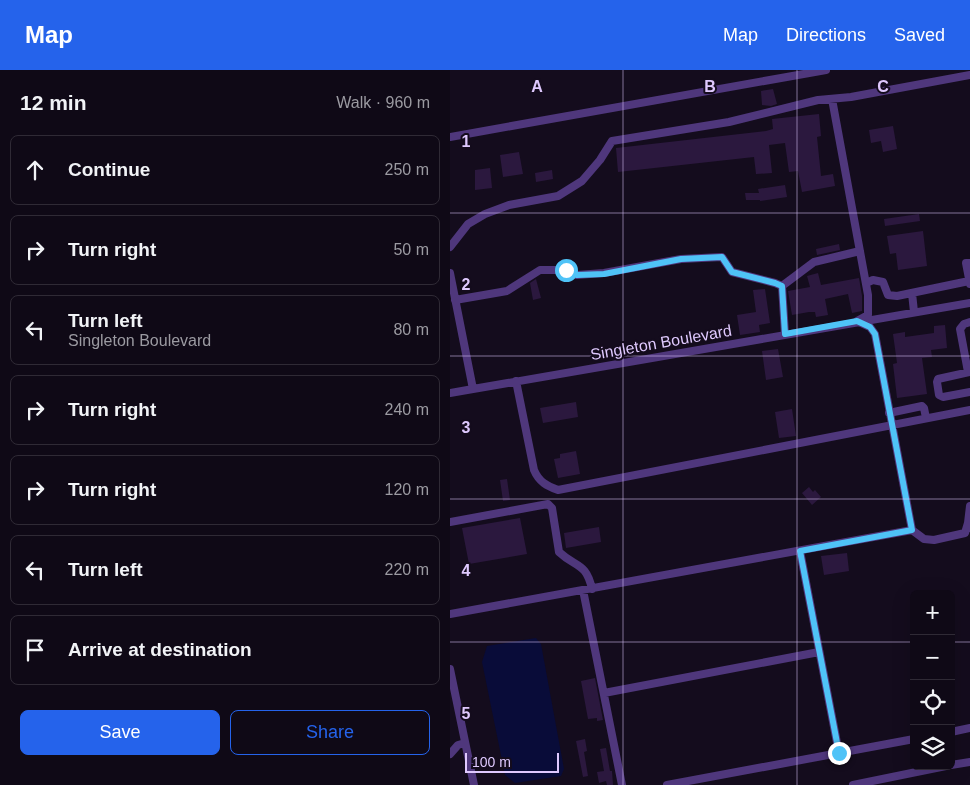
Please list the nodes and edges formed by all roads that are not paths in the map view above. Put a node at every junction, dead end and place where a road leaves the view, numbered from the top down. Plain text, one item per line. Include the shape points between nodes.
1 (826, 70) edge
2 (970, 75) edge
3 (832, 99) junction
4 (450, 137) edge
5 (450, 245) edge
6 (860, 252) junction
7 (970, 263) edge
8 (450, 273) edge
9 (866, 282) junction
10 (970, 282) edge
11 (782, 286) junction
12 (912, 293) junction
13 (455, 300) junction
14 (970, 303) edge
15 (914, 312) junction
16 (857, 321) junction
17 (970, 322) edge
18 (785, 334) junction
19 (969, 372) edge
20 (516, 382) junction
21 (473, 389) junction
22 (970, 392) edge
23 (450, 393) edge
24 (970, 410) edge
25 (889, 412) junction
26 (926, 418) junction
27 (892, 425) junction
28 (551, 487) junction
29 (548, 504) junction
30 (970, 506) edge
31 (450, 522) edge
32 (968, 524) junction
33 (912, 530) junction
34 (970, 532) edge
35 (800, 551) junction
36 (588, 589) junction
37 (450, 614) edge
38 (819, 652) junction
39 (450, 669) edge
40 (604, 693) junction
41 (970, 728) edge
42 (955, 731) edge
43 (910, 740) edge
44 (465, 743) junction
45 (839, 753) junction
46 (450, 754) edge
47 (970, 762) edge
48 (955, 764) edge
49 (926, 770) edge
50 (474, 785) edge
51 (622, 785) edge
52 (667, 785) edge
53 (853, 785) edge

1 - 4 lane
2 - 3 lane
3 - 5 lane via 729,122 612,142 582,181 558,196 509,205 485,214 468,224
3 - 6 lane
6 - 9 lane
6 - 11 lane via 814,262
7 - 10 lane via 966,264
8 - 13 lane
9 - 12 lane via 883,282 888,296
9 - 16 lane via 868,315
10 - 12 lane
11 - 13 lane via 732,272 722,257 681,259 604,274 577,275 566,270 540,270 507,291
11 - 18 lane
12 - 15 lane
13 - 21 lane
14 - 15 lane, Singleton Boulevard
15 - 16 lane, Singleton Boulevard
16 - 18 lane, Singleton Boulevard
16 - 25 lane via 870,327 875,334
17 - 19 lane via 960,329
18 - 20 lane, Singleton Boulevard
19 - 22 lane via 938,379 937,382 939,396 943,398
20 - 21 lane, Singleton Boulevard
20 - 28 lane via 534,470 538,478
21 - 23 lane, Singleton Boulevard
24 - 26 lane
25 - 26 lane via 922,406
25 - 27 lane
26 - 27 lane
27 - 28 lane via 558,490
27 - 33 lane
28 - 29 lane
29 - 31 lane
29 - 36 lane via 552,508 560,552 589,576
30 - 32 lane
32 - 33 lane via 965,533 934,540 924,539
32 - 34 lane
33 - 35 lane
35 - 36 lane
35 - 38 lane
36 - 37 lane
36 - 40 lane
38 - 40 lane
38 - 45 lane
39 - 44 lane
40 - 51 lane
41 - 42 lane
43 - 45 lane
44 - 46 lane
44 - 50 lane
45 - 52 lane
47 - 48 lane
49 - 53 lane

